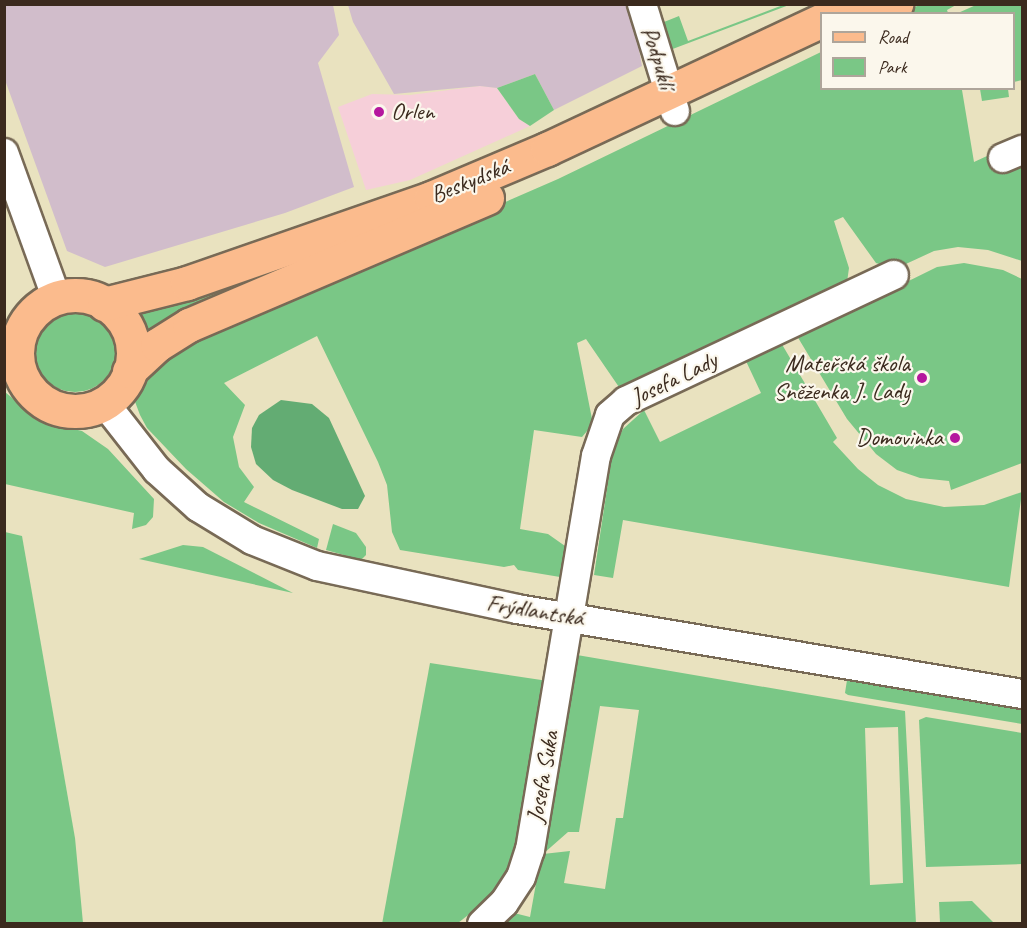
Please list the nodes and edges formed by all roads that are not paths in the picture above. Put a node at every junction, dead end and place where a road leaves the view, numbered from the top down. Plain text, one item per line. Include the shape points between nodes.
1 (642, 4) edge
2 (855, 4) edge
3 (896, 4) edge
4 (840, 12) edge
5 (882, 12) edge
6 (820, 21) edge
7 (820, 41) edge
8 (671, 102) junction
9 (4, 153) edge
10 (894, 275) dead end
11 (56, 297) junction
12 (104, 304) junction
13 (16, 321) edge
14 (129, 371) junction
15 (17, 383) edge
16 (106, 405) junction
17 (571, 616) junction
18 (1023, 693) edge
19 (482, 924) edge

1 - 8 street, Podpuklí
2 - 4 main road
3 - 5 main road
6 - 8 main road, Beskydská
7 - 8 main road, Beskydská
8 - 12 main road, Beskydská via 431,198 195,281
8 - 14 main road, Beskydská via 442,218 189,325 157,345
9 - 11 street
10 - 17 street, Josefa Lady via 626,401 610,415 596,456
11 - 12 main road via 81,295
11 - 13 main road
12 - 14 main road via 122,318 132,338
13 - 15 main road
14 - 16 main road
15 - 16 main road via 45,404 65,412 86,412
16 - 17 street, Frýdlantská via 136,447 181,494 230,528 274,550 338,572 418,590
17 - 18 street, Frýdlantská
17 - 19 street, Josefa Suka via 530,850 521,877 504,903

